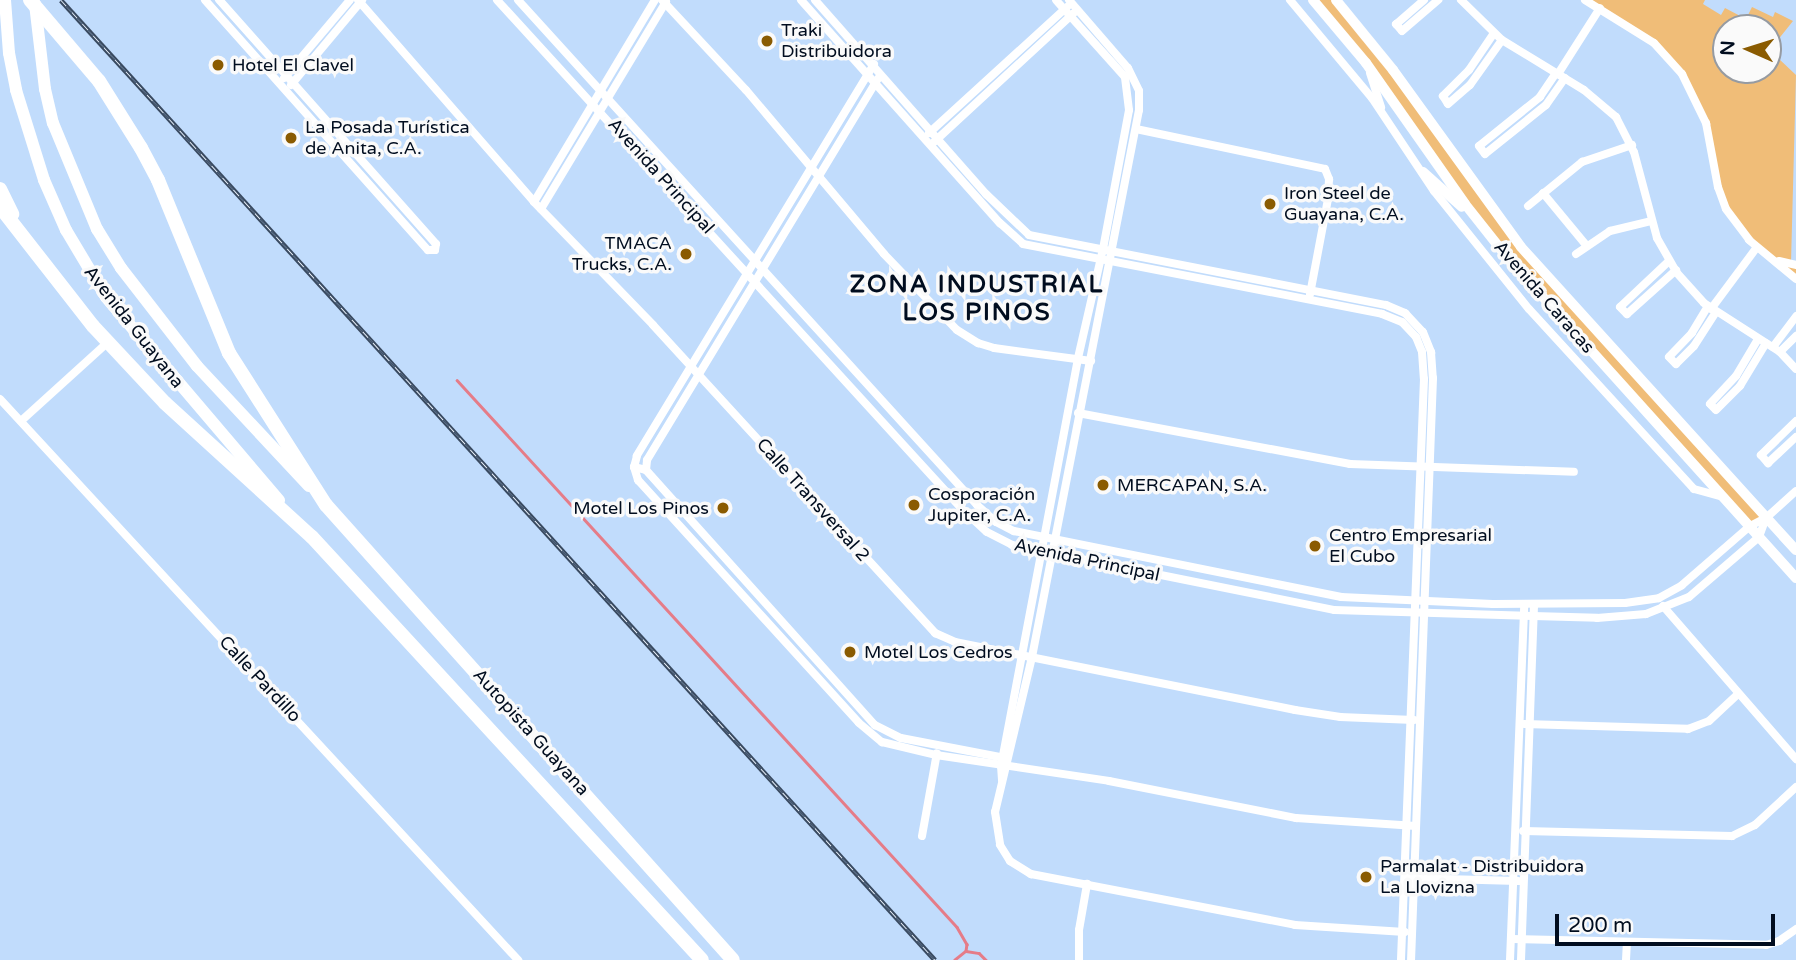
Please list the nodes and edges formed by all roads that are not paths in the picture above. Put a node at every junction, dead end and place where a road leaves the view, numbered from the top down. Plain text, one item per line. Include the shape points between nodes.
1 (33, 0) edge
2 (205, 0) edge
3 (219, 0) edge
4 (350, 0) edge
5 (497, 0) edge
6 (518, 0) edge
7 (655, 0) edge
8 (801, 0) edge
9 (815, 0) edge
10 (1056, 0) edge
11 (1290, 0) edge
12 (1313, 0) edge
13 (1336, 0) edge
14 (1424, 0) edge
15 (1438, 0) edge
16 (1461, 0) edge
17 (1585, 0) edge
18 (360, 1) edge
19 (665, 1) edge
20 (1070, 1) edge
21 (5, 6) edge
22 (1600, 8) junction
23 (1064, 9) junction
24 (1078, 10) junction
25 (1071, 17) junction
26 (247, 31) junction
27 (1494, 33) junction
28 (240, 39) junction
29 (1502, 40) junction
30 (1366, 63) junction
31 (874, 64) junction
32 (882, 72) junction
33 (868, 74) junction
34 (287, 75) junction
35 (1560, 75) junction
36 (876, 82) junction
37 (280, 83) junction
38 (293, 83) junction
39 (287, 90) junction
40 (601, 90) junction
41 (608, 99) junction
42 (593, 102) junction
43 (1381, 110) junction
44 (601, 111) junction
45 (1136, 129) junction
46 (931, 131) junction
47 (923, 137) junction
48 (937, 139) junction
49 (1632, 145) junction
50 (567, 146) junction
51 (930, 146) junction
52 (575, 154) junction
53 (811, 169) junction
54 (1423, 172) junction
55 (819, 177) junction
56 (0, 189) edge
57 (1113, 193) junction
58 (1544, 193) junction
59 (1123, 195) junction
60 (534, 202) junction
61 (1528, 206) dead end
62 (0, 207) edge
63 (541, 209) junction
64 (1651, 221) junction
65 (1484, 227) junction
66 (1028, 236) junction
67 (1023, 244) junction
68 (1586, 246) junction
69 (1757, 247) junction
70 (1108, 250) junction
71 (1576, 254) dead end
72 (1101, 259) junction
73 (40, 260) junction
74 (1776, 260) junction
75 (757, 261) junction
76 (1111, 261) junction
77 (1669, 261) junction
78 (1796, 265) edge
79 (764, 270) junction
80 (1676, 270) junction
81 (749, 273) junction
82 (1796, 279) edge
83 (757, 282) junction
84 (1310, 295) junction
85 (1712, 309) junction
86 (1796, 316) edge
87 (1796, 336) edge
88 (108, 342) junction
89 (1770, 345) junction
90 (1078, 358) junction
91 (1091, 362) junction
92 (693, 368) junction
93 (1796, 369) edge
94 (700, 377) junction
95 (0, 399) edge
96 (1068, 412) junction
97 (1080, 413) junction
98 (21, 421) junction
99 (1796, 421) edge
100 (1796, 437) edge
101 (634, 467) junction
102 (1425, 467) junction
103 (646, 470) junction
104 (1574, 472) dead end
105 (1796, 491) edge
106 (1723, 497) junction
107 (674, 503) junction
108 (326, 505) junction
109 (665, 512) junction
110 (984, 512) junction
111 (1766, 517) junction
112 (975, 522) junction
113 (996, 522) junction
114 (1750, 526) junction
115 (987, 532) junction
116 (312, 537) junction
117 (1759, 537) junction
118 (1044, 539) junction
119 (1055, 541) junction
120 (1796, 550) edge
121 (1041, 553) junction
122 (1052, 555) junction
123 (1796, 578) edge
124 (1283, 587) junction
125 (1318, 593) junction
126 (1659, 598) junction
127 (1280, 600) junction
128 (1420, 601) junction
129 (1524, 604) junction
130 (1534, 605) junction
131 (1315, 607) junction
132 (1664, 609) junction
133 (1419, 615) junction
134 (1524, 618) junction
135 (1534, 618) junction
136 (783, 624) junction
137 (776, 632) junction
138 (1022, 655) junction
139 (1032, 657) junction
140 (837, 684) junction
141 (830, 691) junction
142 (1737, 695) junction
143 (1410, 720) junction
144 (871, 721) junction
145 (1420, 721) junction
146 (1519, 724) junction
147 (1529, 724) junction
148 (865, 730) junction
149 (939, 746) junction
150 (936, 755) junction
151 (1796, 759) edge
152 (1007, 763) junction
153 (1796, 787) edge
154 (1406, 826) junction
155 (1416, 826) junction
156 (1516, 831) junction
157 (1526, 832) junction
158 (922, 836) dead end
159 (1404, 878) junction
160 (1414, 878) junction
161 (1514, 880) junction
162 (1525, 881) junction
163 (1087, 884) junction
164 (1796, 929) edge
165 (1402, 932) junction
166 (1412, 933) junction
167 (1511, 939) junction
168 (1523, 939) junction
169 (1627, 943) junction
170 (518, 960) edge
171 (702, 960) edge
172 (733, 960) edge
173 (1079, 960) edge
174 (1401, 960) edge
175 (1411, 960) edge
176 (1510, 960) edge
177 (1521, 960) edge
178 (1626, 960) edge

1 - 108 highway, Autopista Guayana via 99,81 141,148 229,353
1 - 108 main road, Avenida Guayana via 45,89 58,135 82,198 121,268 197,366
2 - 28 street
3 - 26 street
4 - 34 street
5 - 42 street, Avenida Principal
6 - 40 street, Avenida Principal
7 - 40 street
8 - 33 street
9 - 31 street
10 - 23 street
11 - 43 street
12 - 30 street, Avenida Caracas
13 - 111 street, Avenida Caracas via 1393,69 1521,247
14 - 15 street via 1396,24 1402,31
16 - 27 street
17 - 22 street
18 - 38 street
18 - 60 street, Calle Transversal 2
19 - 41 street
19 - 53 street
20 - 23 street
20 - 24 street
21 - 116 main road, Avenida Guayana via 9,53 26,125 44,180 86,266 149,351
22 - 35 street
22 - 69 street via 1654,44 1689,85 1710,135 1722,198 1732,219
23 - 25 street
23 - 46 street
24 - 25 street
24 - 45 street via 1128,68 1139,91
25 - 48 street
25 - 57 street via 1122,73 1129,94
26 - 28 street
26 - 34 street
27 - 29 street
27 - 29 street via 1469,70 1443,96 1448,104 1476,77
28 - 37 street
29 - 35 street
30 - 43 street
30 - 65 street, Avenida Caracas
31 - 32 street
31 - 33 street
32 - 36 street
32 - 46 street
33 - 36 street
33 - 53 street
34 - 37 street
34 - 38 street
35 - 35 street via 1479,146 1485,154 1546,105
35 - 49 street via 1602,103 1623,126
36 - 47 street
36 - 55 street
37 - 39 street
38 - 39 street
38 - 39 street via 436,244 435,250 428,250
40 - 41 street, Avenida Principal
40 - 42 street
41 - 44 street
41 - 75 street, Avenida Principal
42 - 44 street, Avenida Principal
42 - 50 street
43 - 54 street
44 - 52 street
44 - 81 street, Avenida Principal
45 - 59 street
45 - 84 street via 1325,169 1329,190
46 - 47 street
46 - 48 street
47 - 51 street
48 - 51 street
48 - 66 street
49 - 58 street via 1590,158
49 - 64 street
50 - 52 street
50 - 60 street
51 - 67 street
52 - 63 street
53 - 55 street
53 - 75 street
54 - 65 street
54 - 106 street via 1489,263 1682,478 1699,492
55 - 79 street
55 - 90 street via 884,254 965,335 994,348
56 - 73 highway
57 - 59 street
57 - 70 street
58 - 61 street
58 - 68 street
59 - 70 street
60 - 63 street, Calle Transversal 2
62 - 73 highway
63 - 92 street, Calle Transversal 2
64 - 68 street via 1610,231
64 - 77 street
65 - 106 street, Avenida Caracas via 1524,278
66 - 67 street
66 - 70 street
67 - 72 street
68 - 71 street
69 - 74 street
69 - 85 street
70 - 72 street
70 - 76 street
70 - 84 street
72 - 76 street
72 - 90 street
73 - 88 highway, Autopista Guayana
74 - 78 street
74 - 82 street
75 - 79 street, Avenida Principal
75 - 81 street
76 - 84 street
76 - 91 street
77 - 80 street
77 - 80 street via 1620,307 1627,314
79 - 83 street
79 - 110 street, Avenida Principal
80 - 85 street
81 - 83 street, Avenida Principal
81 - 92 street
83 - 94 street
83 - 112 street, Avenida Principal
84 - 102 street via 1382,314 1408,327 1422,352 1428,390
85 - 85 street via 1694,346 1676,364 1669,357
85 - 89 street
86 - 89 street
87 - 89 street
88 - 98 street
88 - 116 highway, Autopista Guayana via 165,403
89 - 89 street via 1710,404 1716,410 1740,386
89 - 93 street
90 - 91 street
90 - 96 street
91 - 97 street
92 - 94 street, Calle Transversal 2
92 - 101 street
94 - 103 street via 647,460
94 - 138 street, Calle Transversal 2 via 930,628 956,642
95 - 98 street, Calle Pardillo
96 - 97 street
96 - 118 street
97 - 102 street via 1339,462
97 - 119 street
98 - 170 street, Calle Pardillo
99 - 100 street via 1761,455 1768,463
101 - 103 street
101 - 109 street via 638,480
102 - 104 street
102 - 128 street
103 - 107 street
105 - 111 street, Avenida Principal
106 - 114 street, Avenida Caracas
107 - 109 street
107 - 136 street
108 - 172 highway, Autopista Guayana
109 - 137 street
110 - 112 street
110 - 113 street, Avenida Principal
111 - 114 street, Avenida Principal
111 - 117 street
111 - 120 street, Avenida Caracas
112 - 115 street, Avenida Principal
113 - 115 street
113 - 118 street, Avenida Principal
114 - 117 street, Avenida Caracas
114 - 126 street, Avenida Principal via 1690,580
115 - 121 street, Avenida Principal
116 - 171 highway, Autopista Guayana
117 - 123 street, Avenida Caracas
117 - 132 street, Avenida Principal via 1700,588
118 - 119 street, Avenida Principal
118 - 121 street
119 - 122 street
119 - 124 street, Avenida Principal
121 - 122 street, Avenida Principal
121 - 138 street
122 - 127 street, Avenida Principal
122 - 139 street
124 - 125 street, Avenida Principal
124 - 127 street
125 - 128 street, Avenida Principal
125 - 131 street
126 - 130 street, Avenida Principal via 1625,604
126 - 132 street
127 - 131 street, Avenida Principal
128 - 129 street, Avenida Principal
128 - 133 street
129 - 130 street, Avenida Principal
129 - 134 street
130 - 135 street
131 - 133 street, Avenida Principal
132 - 135 street, Avenida Principal via 1616,617
132 - 142 street
133 - 134 street, Avenida Principal
133 - 143 street
133 - 145 street
134 - 135 street, Avenida Principal
134 - 146 street
135 - 147 street
136 - 137 street
136 - 140 street
137 - 141 street
138 - 139 street, Calle Transversal 2
138 - 152 street
139 - 143 street, Calle Transversal 2 via 1317,714
139 - 152 street
140 - 141 street
140 - 144 street
141 - 148 street
142 - 147 street via 1709,721 1688,729
142 - 151 street
143 - 145 street, Calle Transversal 2
143 - 154 street
144 - 148 street
144 - 149 street via 895,737
145 - 155 street
146 - 147 street
146 - 156 street
147 - 157 street
148 - 150 street via 889,745
149 - 150 street
149 - 152 street
150 - 152 street
150 - 158 street
152 - 154 street via 1296,818
152 - 163 street via 995,829 1010,861 1031,874
153 - 157 street via 1755,825 1732,836
154 - 155 street
154 - 159 street
155 - 160 street
156 - 157 street
156 - 161 street
157 - 162 street
159 - 160 street
159 - 165 street
160 - 161 street
160 - 166 street
161 - 162 street
161 - 167 street
162 - 168 street
163 - 165 street via 1295,925
163 - 173 street
164 - 169 street via 1766,945
165 - 166 street
165 - 174 street
166 - 175 street
167 - 168 street
167 - 176 street
168 - 169 street
168 - 177 street
169 - 178 street

